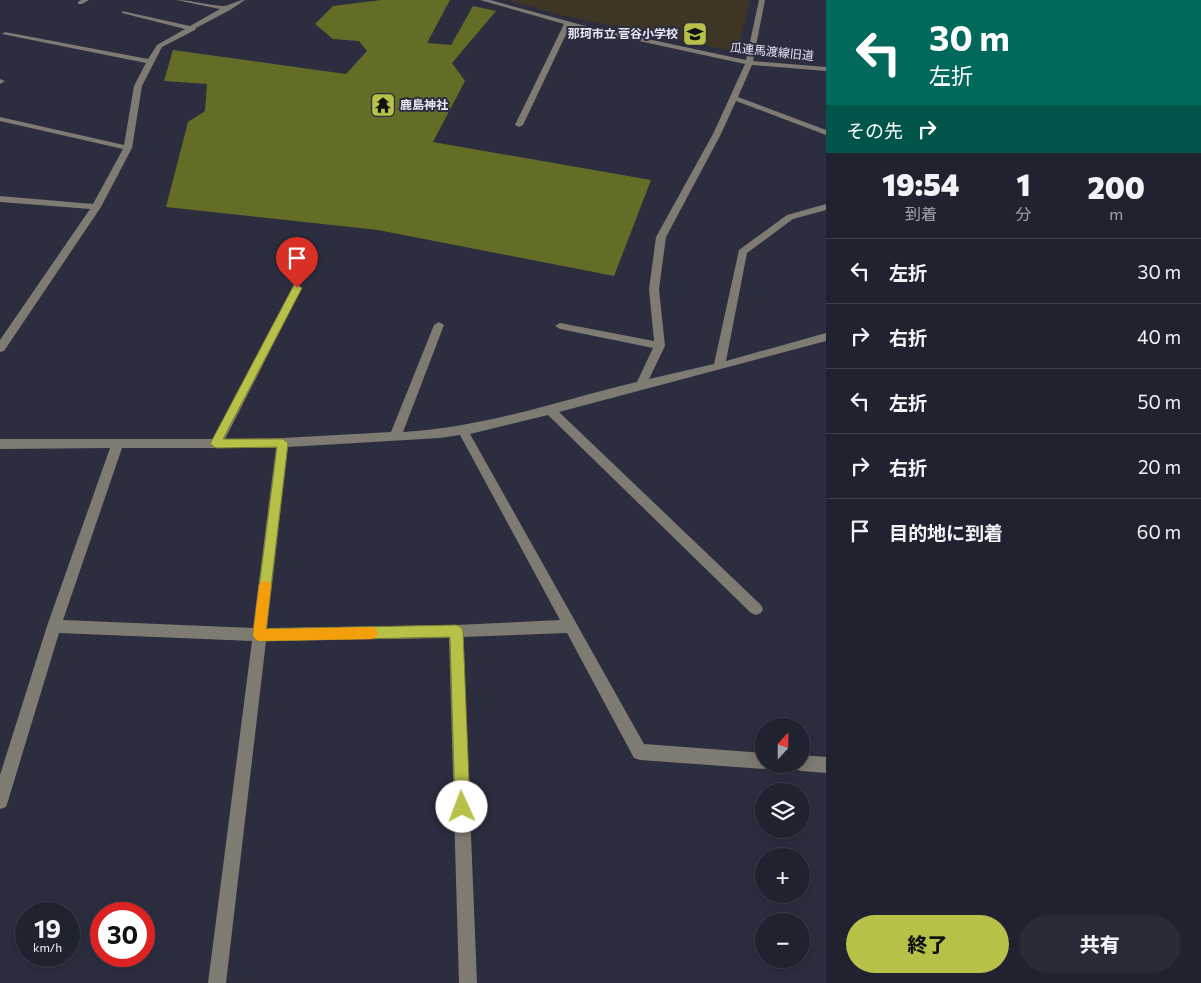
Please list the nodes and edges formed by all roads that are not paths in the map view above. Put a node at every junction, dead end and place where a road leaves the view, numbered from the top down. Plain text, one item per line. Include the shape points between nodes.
1 (179, 0) edge
2 (242, 0) edge
3 (484, 0) edge
4 (762, 0) edge
5 (228, 9) junction
6 (124, 12) dead end
7 (568, 24) junction
8 (193, 29) junction
9 (5, 34) dead end
10 (151, 62) junction
11 (749, 63) junction
12 (826, 69) edge
13 (734, 98) junction
14 (0, 119) edge
15 (519, 125) dead end
16 (826, 133) edge
17 (128, 148) junction
18 (0, 199) edge
19 (96, 207) junction
20 (826, 207) edge
21 (297, 288) dead end
22 (439, 325) dead end
23 (560, 326) dead end
24 (826, 337) edge
25 (660, 346) junction
26 (0, 348) edge
27 (719, 366) junction
28 (641, 385) junction
29 (550, 410) junction
30 (463, 431) junction
31 (395, 437) junction
32 (283, 443) junction
33 (0, 444) edge
34 (117, 444) junction
35 (216, 444) junction
36 (756, 609) dead end
37 (54, 626) junction
38 (571, 626) junction
39 (456, 631) junction
40 (259, 635) junction
41 (755, 760) edge
42 (810, 764) edge
43 (826, 765) edge
44 (0, 800) edge
45 (217, 983) edge
46 (468, 983) edge

1 - 5 street
2 - 5 street
3 - 7 street, 瓜連馬渡線旧道
4 - 11 street
5 - 8 street
6 - 8 street
7 - 11 street, 瓜連馬渡線旧道
7 - 15 street
8 - 10 street via 159,46
9 - 10 street
10 - 17 street via 138,86
11 - 12 street, 瓜連馬渡線旧道
11 - 13 street
13 - 16 street
13 - 25 street via 661,237 654,289
14 - 17 street
17 - 19 street
18 - 19 street
19 - 26 street
20 - 27 street via 790,217 742,252
21 - 35 street
22 - 31 street
23 - 25 street
24 - 27 street
25 - 28 street
27 - 28 street
28 - 29 street
29 - 30 street
29 - 36 street
30 - 31 street
30 - 38 street
31 - 32 street
32 - 35 street
32 - 40 street
33 - 34 street
34 - 35 street
34 - 37 street
37 - 40 street
37 - 44 street
38 - 39 street
38 - 41 street via 640,752
39 - 40 street
39 - 46 street
40 - 45 street
42 - 43 street

